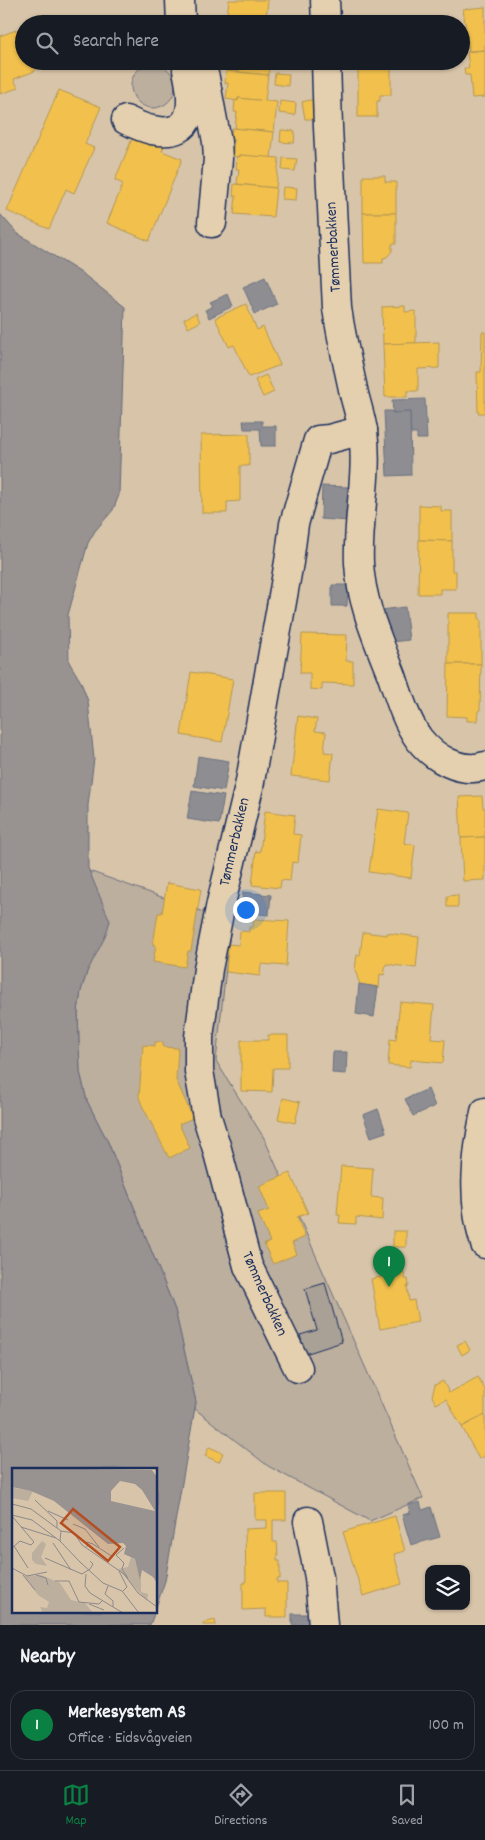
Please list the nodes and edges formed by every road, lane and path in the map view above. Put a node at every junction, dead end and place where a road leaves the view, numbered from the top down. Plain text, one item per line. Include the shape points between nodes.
1 (180, 0) edge
2 (194, 0) edge
3 (325, 0) edge
4 (181, 15) edge
5 (195, 15) edge
6 (326, 15) edge
7 (188, 70) edge
8 (203, 70) edge
9 (326, 70) edge
10 (126, 120) dead end
11 (212, 223) dead end
12 (363, 430) junction
13 (485, 766) edge
14 (485, 1112) edge
15 (485, 1244) edge
16 (298, 1368) dead end
17 (308, 1521) dead end
18 (323, 1625) edge

1 - 4 street
2 - 5 street
3 - 6 street
7 - 10 street via 191,110 182,126 166,132 150,130
8 - 11 street via 217,142
9 - 12 street, Tømmerbakken via 337,308
12 - 13 street, Tømmerbakken via 366,468 359,563 373,626 402,704 421,741 442,760 471,768
12 - 16 street, Tømmerbakken via 318,440 294,524 249,787 221,903 199,1037 199,1071 207,1117 248,1266
14 - 15 street via 476,1163 476,1188
17 - 18 street via 319,1577

